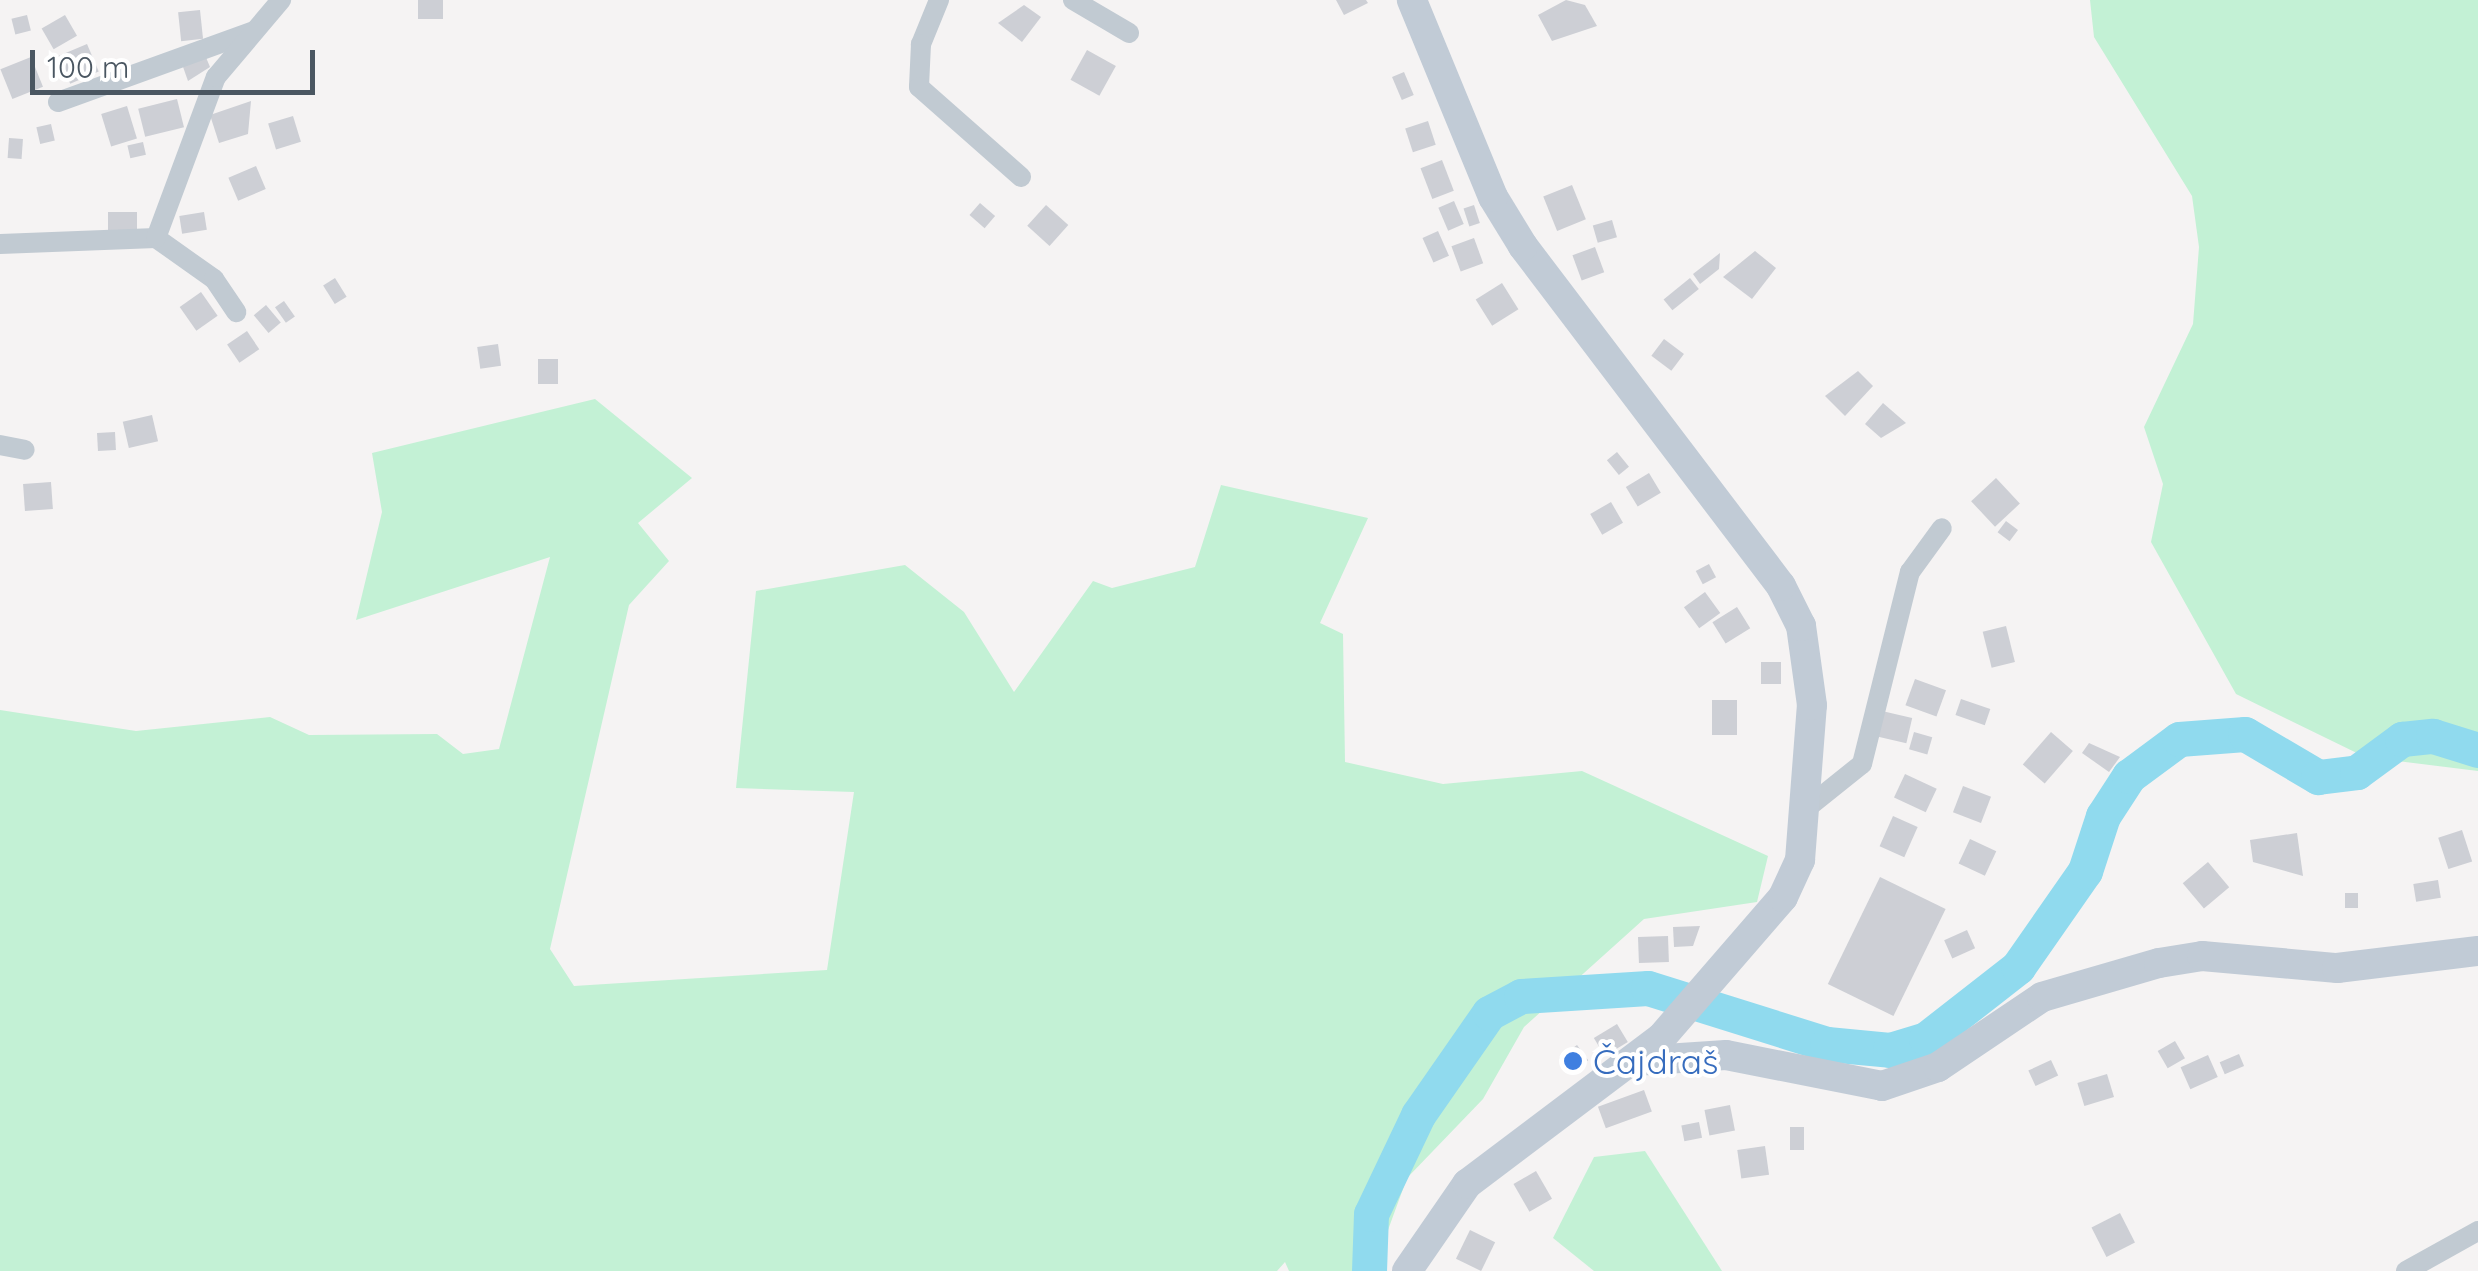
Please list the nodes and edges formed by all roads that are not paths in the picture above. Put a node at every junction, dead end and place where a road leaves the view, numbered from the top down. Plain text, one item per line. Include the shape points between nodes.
1 (282, 0) edge
2 (939, 0) edge
3 (1074, 0) edge
4 (1412, 0) edge
5 (256, 31) junction
6 (1128, 34) dead end
7 (58, 102) dead end
8 (1021, 176) dead end
9 (156, 238) junction
10 (0, 244) edge
11 (236, 312) dead end
12 (0, 445) edge
13 (26, 450) dead end
14 (1942, 528) dead end
15 (1807, 808) junction
16 (2478, 950) edge
17 (1635, 1060) junction
18 (2478, 1231) edge
19 (1407, 1271) edge
20 (2406, 1271) edge

1 - 5 street
2 - 8 street via 921,44 919,86
3 - 6 street
4 - 15 main road via 1492,197 1523,246 1718,494 1794,612 1810,689
5 - 7 street
5 - 9 street via 216,77 178,199
9 - 10 street
9 - 11 street via 214,279
12 - 13 street
14 - 15 street via 1910,572 1862,764
15 - 17 main road via 1783,897 1712,986
16 - 17 main road via 2336,968 2202,956 2159,962 2042,998 1938,1067 1882,1086 1726,1054
17 - 19 main road via 1468,1184
18 - 20 street

